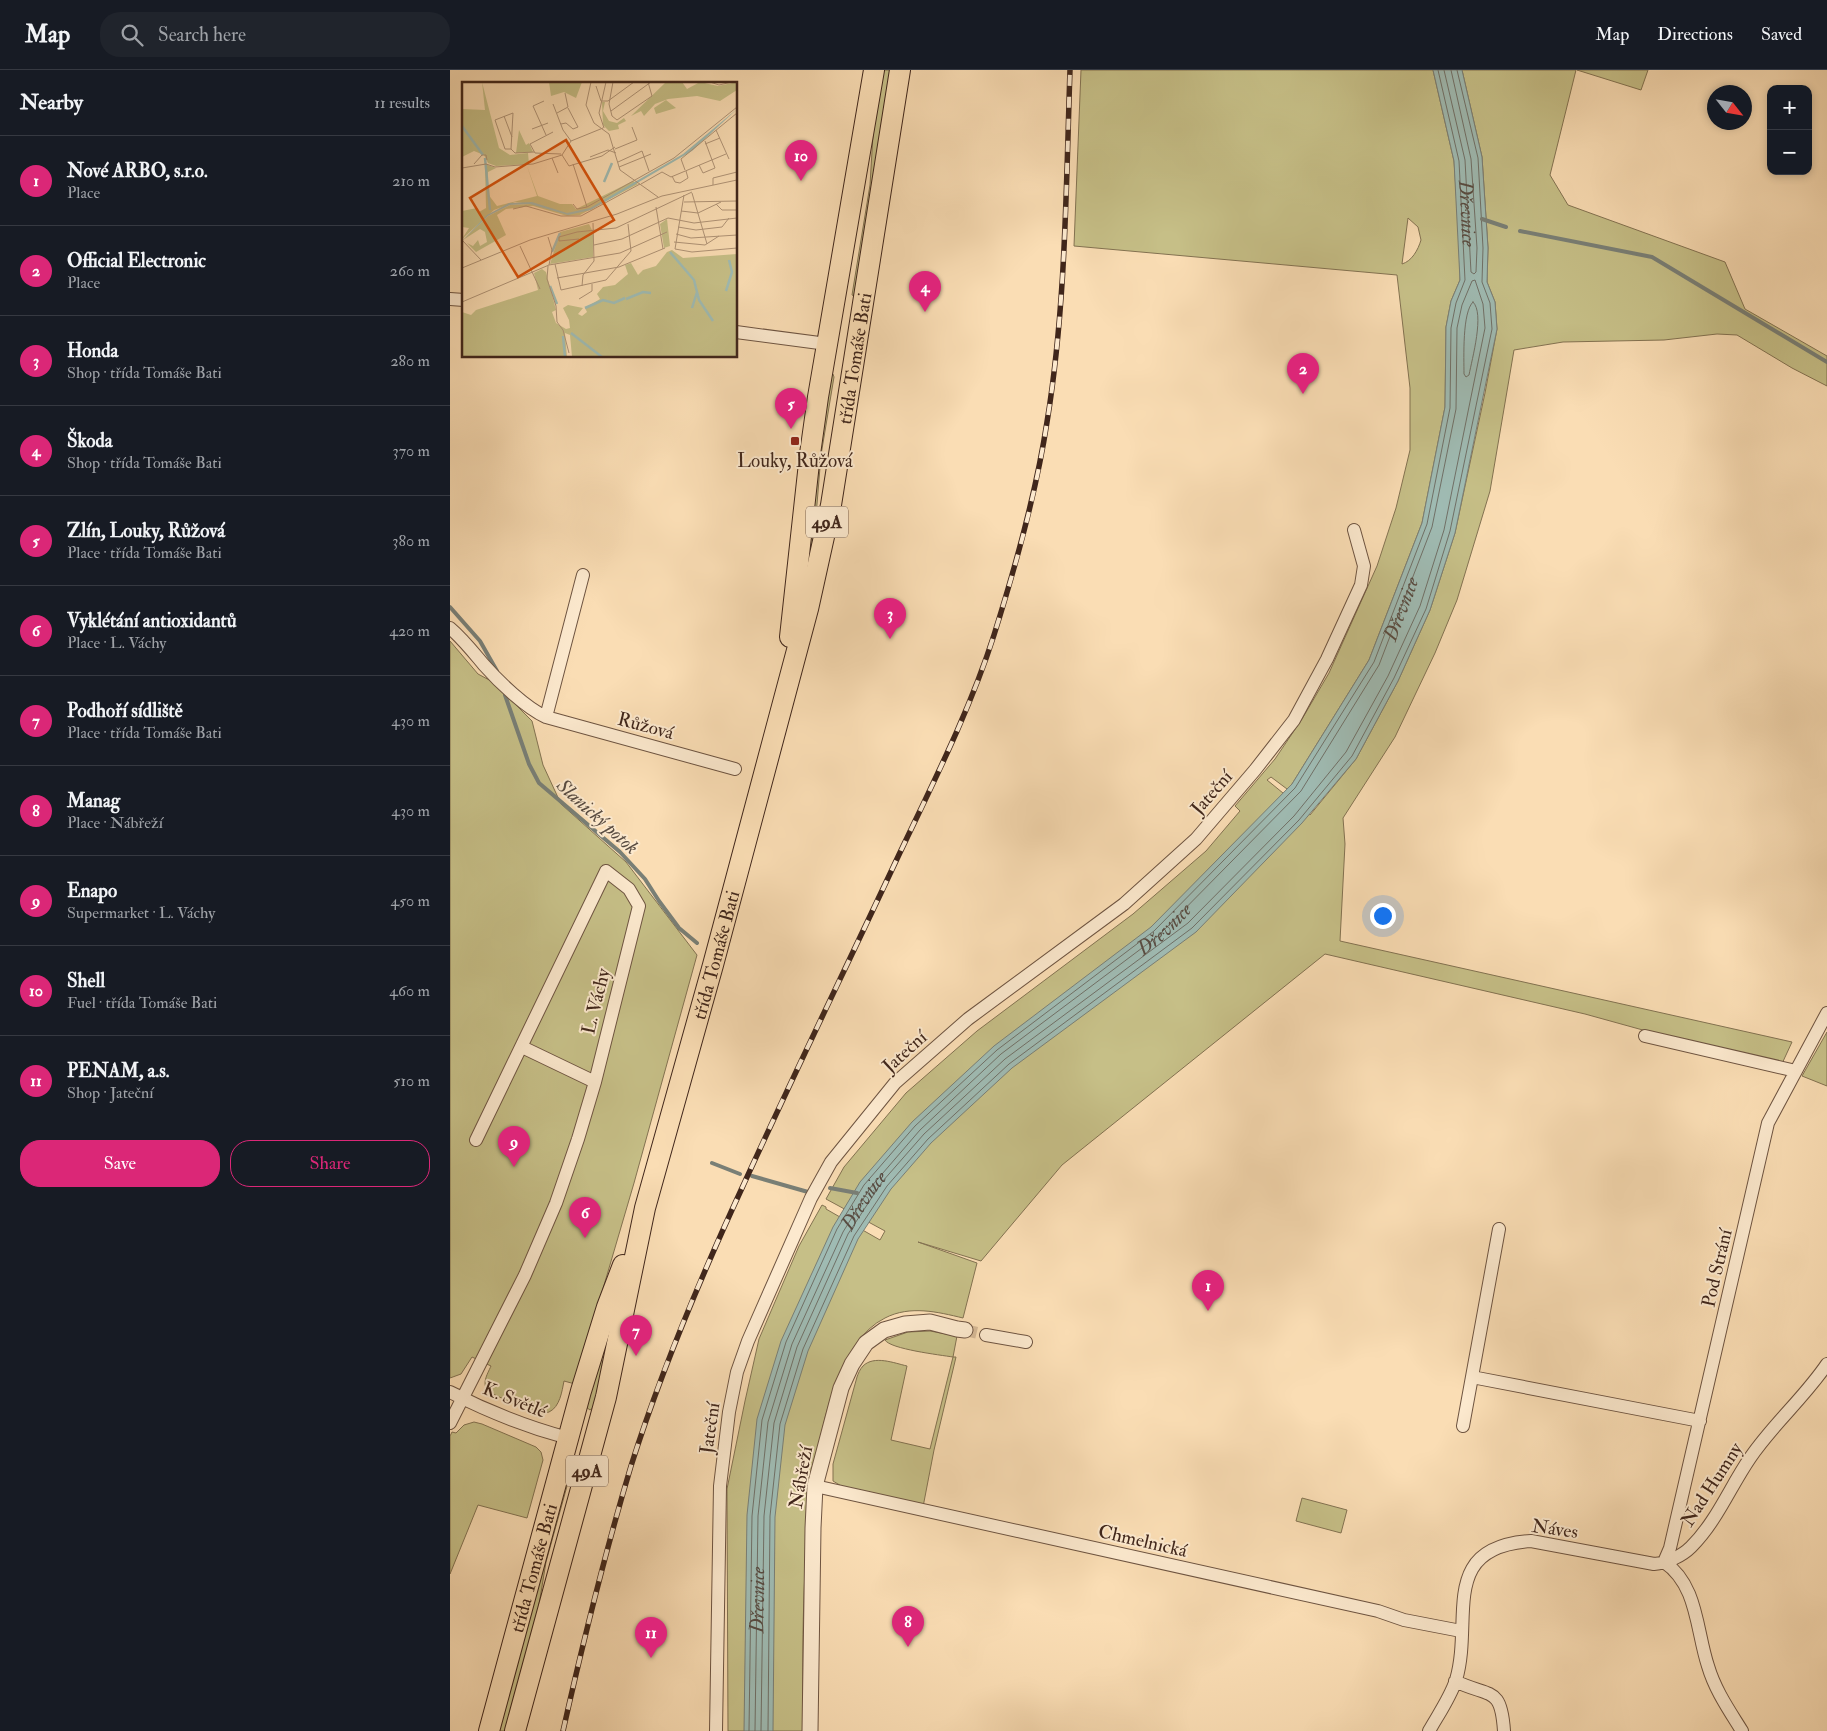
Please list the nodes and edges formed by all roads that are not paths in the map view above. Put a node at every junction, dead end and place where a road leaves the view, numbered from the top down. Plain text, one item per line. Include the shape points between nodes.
1 (874, 70) edge
2 (900, 70) edge
3 (738, 332) edge
4 (858, 340) junction
5 (827, 344) junction
6 (1354, 530) dead end
7 (583, 575) dead end
8 (450, 628) edge
9 (784, 702) junction
10 (546, 717) junction
11 (735, 769) dead end
12 (1827, 1013) edge
13 (1645, 1036) dead end
14 (522, 1047) junction
15 (1796, 1070) junction
16 (594, 1082) junction
17 (476, 1140) dead end
18 (645, 1208) junction
19 (1499, 1229) dead end
20 (965, 1330) tunnel mouth
21 (986, 1335) tunnel mouth
22 (1026, 1342) dead end
23 (1827, 1364) edge
24 (1472, 1377) junction
25 (450, 1392) edge
26 (463, 1399) junction
27 (1700, 1422) junction
28 (450, 1423) edge
29 (1462, 1426) dead end
30 (568, 1438) junction
31 (594, 1446) junction
32 (815, 1486) junction
33 (1664, 1562) junction
34 (1461, 1631) junction
35 (1456, 1680) junction
36 (489, 1731) edge
37 (516, 1731) edge
38 (716, 1731) edge
39 (810, 1731) edge
40 (1429, 1731) edge
41 (1504, 1731) edge
42 (1742, 1731) edge

1 - 5 main road, třída Tomáše Bati / 49A
2 - 4 main road, třída Tomáše Bati / 49A
3 - 5 street
4 - 5 main road
4 - 9 main road, třída Tomáše Bati / 49A via 831,505
5 - 9 main road, třída Tomáše Bati / 49A via 810,454
6 - 38 street, Jateční via 1364,566 1361,585 1327,660 1294,720 1255,770 1196,839 1124,904 968,1019 895,1083 831,1162 811,1198 748,1341 737,1372 729,1412 720,1486
7 - 10 street
8 - 10 street, Růžová via 484,666 531,709
9 - 18 main road, třída Tomáše Bati / 49A
10 - 11 street, Růžová
12 - 15 street, Pod Strání
13 - 15 street via 1677,1037
14 - 16 street
14 - 16 street, L. Váchy via 606,871 629,889 639,906
14 - 17 street, L. Váchy
15 - 27 street, Pod Strání via 1768,1123
16 - 26 street, L. Váchy via 548,1222
18 - 30 main road, třída Tomáše Bati / 49A via 607,1307
18 - 31 main road, třída Tomáše Bati / 49A
19 - 24 street
20 - 32 street, Nábřeží via 930,1322 905,1324 884,1330 866,1343 840,1388
21 - 22 street
23 - 33 street, Nad Humny via 1750,1457 1700,1537 1683,1554
24 - 27 street
24 - 29 street
25 - 26 street, K. Světlé
26 - 28 street, L. Váchy
26 - 30 street, K. Světlé
27 - 33 street, Pod Strání
30 - 31 main road
30 - 36 main road, třída Tomáše Bati / 49A
31 - 37 main road, třída Tomáše Bati / 49A
32 - 34 street, Chmelnická
32 - 39 street, Nábřeží
33 - 34 street, Náves via 1654,1564 1531,1542 1504,1545 1483,1556 1470,1570
33 - 42 street via 1681,1576 1692,1599 1708,1666 1720,1696
34 - 35 street, Náves
35 - 40 street, Náves
35 - 41 street via 1494,1695 1500,1702

